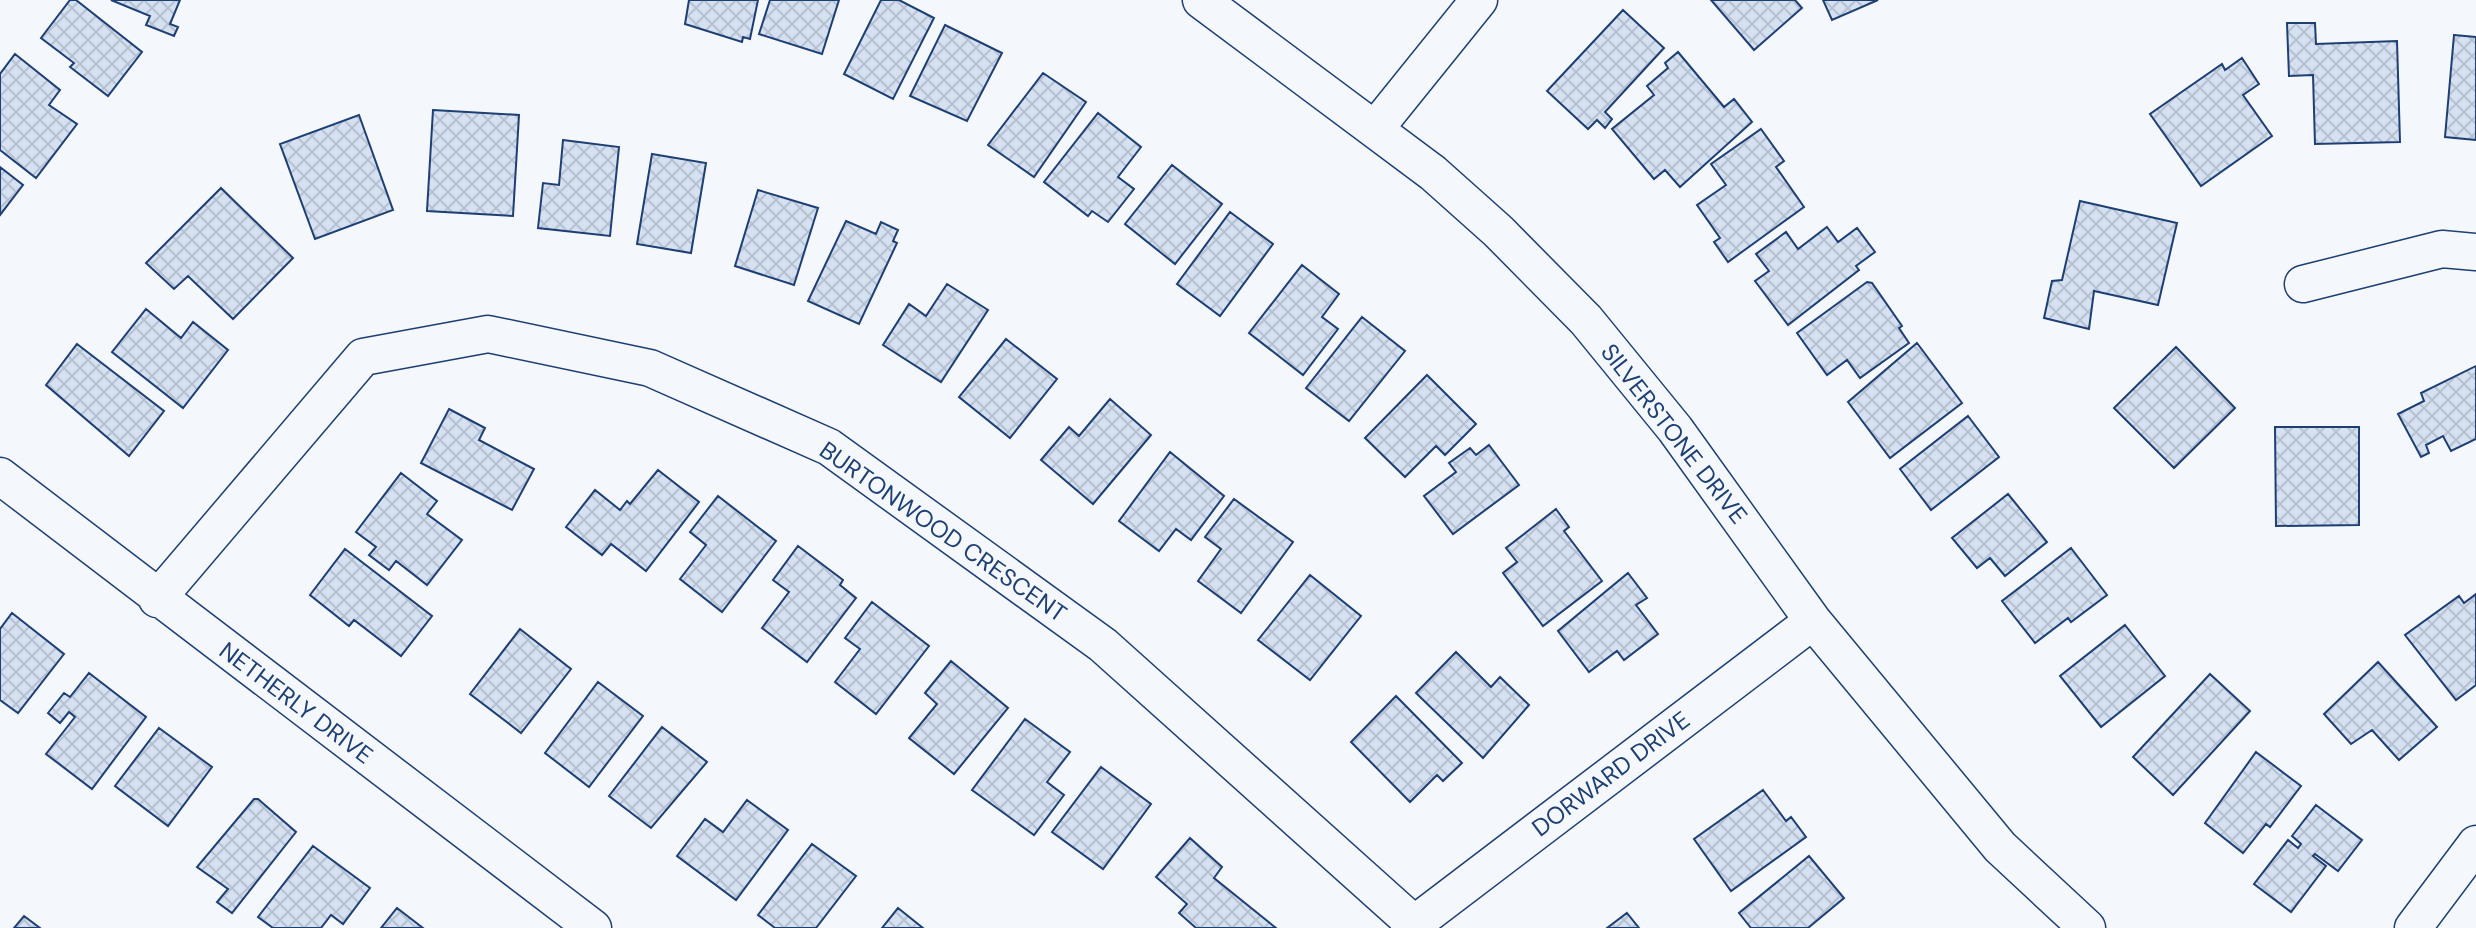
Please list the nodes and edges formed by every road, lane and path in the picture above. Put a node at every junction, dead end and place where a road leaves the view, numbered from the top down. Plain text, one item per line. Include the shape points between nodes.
1 (1201, 0) edge
2 (1479, 0) edge
3 (1375, 129) junction
4 (2476, 252) edge
5 (2303, 284) dead end
6 (0, 476) edge
7 (157, 599) junction
8 (1813, 621) junction
9 (2476, 844) edge
10 (1411, 926) edge
11 (593, 928) edge
12 (2087, 928) edge
13 (2413, 928) edge

1 - 3 street, SILVERSTONE DRIVE
2 - 3 street
3 - 8 street, SILVERSTONE DRIVE via 1498,231 1586,320 1675,429
4 - 5 street via 2442,249
6 - 7 street, NETHERLY DRIVE
7 - 10 street, BURTONWOOD CRESCENT via 363,357 488,334 650,368 829,447 1103,645
7 - 11 street, NETHERLY DRIVE
8 - 10 street, DORWARD DRIVE
8 - 12 street, SILVERSTONE DRIVE via 2000,847
9 - 13 street

